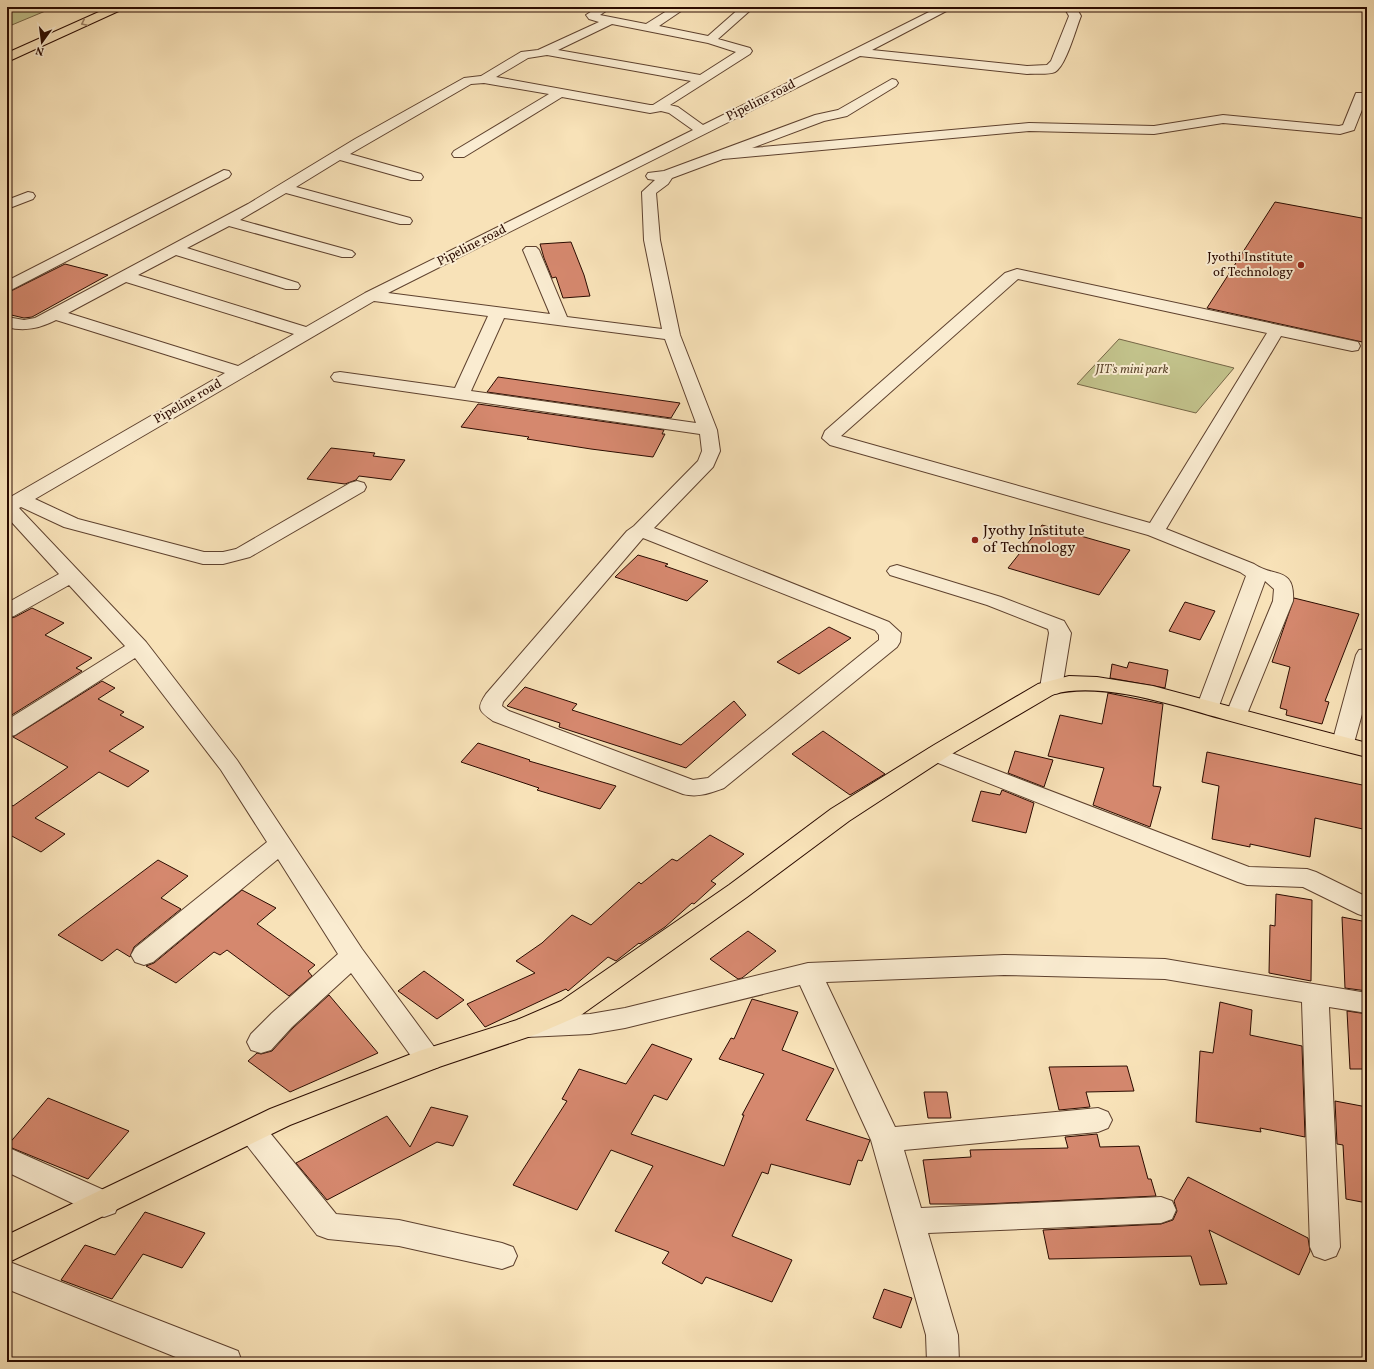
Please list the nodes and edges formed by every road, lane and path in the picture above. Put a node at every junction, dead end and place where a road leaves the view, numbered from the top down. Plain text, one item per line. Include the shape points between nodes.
1 (92, 7) edge
2 (119, 7) edge
3 (606, 7) edge
4 (681, 7) edge
5 (748, 7) edge
6 (948, 7) edge
7 (1072, 7) edge
8 (610, 21) junction
9 (648, 28) junction
10 (710, 40) junction
11 (7, 46) edge
12 (545, 51) junction
13 (859, 52) junction
14 (7, 58) edge
15 (484, 79) junction
16 (702, 79) junction
17 (892, 83) dead end
18 (560, 93) junction
19 (1361, 96) dead end
20 (660, 107) junction
21 (702, 130) junction
22 (459, 154) dead end
23 (339, 155) junction
24 (717, 155) junction
25 (622, 171) junction
26 (224, 174) dead end
27 (666, 175) junction
28 (416, 177) dead end
29 (284, 188) junction
30 (28, 196) dead end
31 (7, 205) edge
32 (227, 221) junction
33 (405, 221) dead end
34 (174, 249) junction
35 (531, 250) dead end
36 (347, 254) dead end
37 (124, 276) junction
38 (292, 286) dead end
39 (7, 287) edge
40 (371, 296) junction
41 (55, 314) junction
42 (498, 314) junction
43 (7, 322) edge
44 (561, 322) junction
45 (1277, 329) junction
46 (308, 333) junction
47 (672, 335) junction
48 (1352, 346) dead end
49 (240, 372) junction
50 (340, 377) dead end
51 (462, 393) junction
52 (708, 430) junction
53 (357, 487) dead end
54 (10, 505) edge
55 (641, 530) junction
56 (1155, 531) junction
57 (897, 571) dead end
58 (1254, 573) junction
59 (73, 575) junction
60 (7, 612) edge
61 (138, 647) junction
62 (1367, 655) edge
63 (1051, 688) junction
64 (1208, 706) junction
65 (1237, 714) junction
66 (7, 730) edge
67 (1355, 746) edge
68 (936, 754) junction
69 (280, 844) junction
70 (1367, 908) edge
71 (144, 955) dead end
72 (353, 956) junction
73 (808, 973) junction
74 (1315, 994) junction
75 (1367, 1003) edge
76 (527, 1027) junction
77 (260, 1042) dead end
78 (429, 1059) junction
79 (1098, 1120) dead end
80 (252, 1131) junction
81 (886, 1140) junction
82 (7, 1159) edge
83 (104, 1204) junction
84 (1161, 1210) dead end
85 (909, 1221) junction
86 (1325, 1247) dead end
87 (7, 1250) edge
88 (502, 1256) dead end
89 (7, 1275) edge
90 (226, 1362) edge
91 (943, 1362) edge

1 - 11 main road
2 -> 14 main road
3 - 8 street via 592,15
4 - 9 street
5 - 10 street
6 - 13 street, Pipeline road
7 - 13 street via 1075,16 1057,62 1051,69 1027,70
8 - 9 street
8 - 12 street
9 - 10 street
10 - 16 street via 746,51
12 - 15 street via 525,55
12 - 16 street
13 - 21 street, Pipeline road
15 - 18 street
15 - 23 street via 468,81
16 - 20 street
17 - 24 street via 842,113 820,118
18 - 20 street via 650,109
18 - 22 street
19 - 24 street via 1349,127 1340,130 1223,119 1154,130 1029,127
20 - 21 street via 673,110
21 - 25 street, Pipeline road
23 - 28 street
23 - 29 street
24 - 27 street
25 - 27 street via 654,176
25 - 40 street, Pipeline road
26 - 39 street
27 - 47 street via 663,181 649,192 652,240
29 - 32 street
29 - 33 street
30 - 31 street
32 - 34 street
32 - 36 street
34 - 37 street
34 - 38 street
35 - 44 street
37 - 41 street
37 - 46 street
40 - 42 street
40 - 46 street, Pipeline road
41 - 43 street via 32,325
41 - 49 street
42 - 44 street
42 - 51 street
44 - 47 street
45 - 48 street
45 - 56 street
45 - 56 street via 1017,274 1011,276 831,435 836,441
46 - 49 street, Pipeline road
47 - 52 street
49 - 54 street, Pipeline road
50 - 51 street
51 - 52 street
52 - 55 street via 711,451 706,463
53 - 54 street via 243,553 219,559 203,558
54 - 59 street
55 - 55 street via 882,626 890,633 891,639 716,783 701,788 687,786 495,713 491,708 494,699 634,535
56 - 58 street
57 - 63 street via 994,601 1057,625 1060,633
58 - 64 street via 1256,577
58 - 65 street via 1265,574 1280,583 1284,588 1283,601
59 - 60 street
59 - 61 street
61 - 66 street
61 - 69 street via 229,765
62 - 67 street
63 - 64 main road via 1069,683 1097,684 1152,692
63 - 68 main road
64 - 65 main road
65 - 67 main road
68 - 70 street via 1247,876 1307,878
68 - 76 main road via 840,815 738,891 572,1008
69 - 71 street
69 - 72 street
72 - 77 street
72 - 78 street
73 - 74 street via 1004,965 1165,969
73 - 76 street via 626,1018 590,1024
73 - 81 street
74 - 75 street
74 - 86 street
76 - 78 main road
78 - 80 main road
79 - 81 street
80 - 83 main road
80 - 88 street via 328,1226 399,1233
81 - 85 street
82 - 83 street
83 - 87 main road
84 - 85 street
85 - 91 street via 942,1335
89 - 90 street

